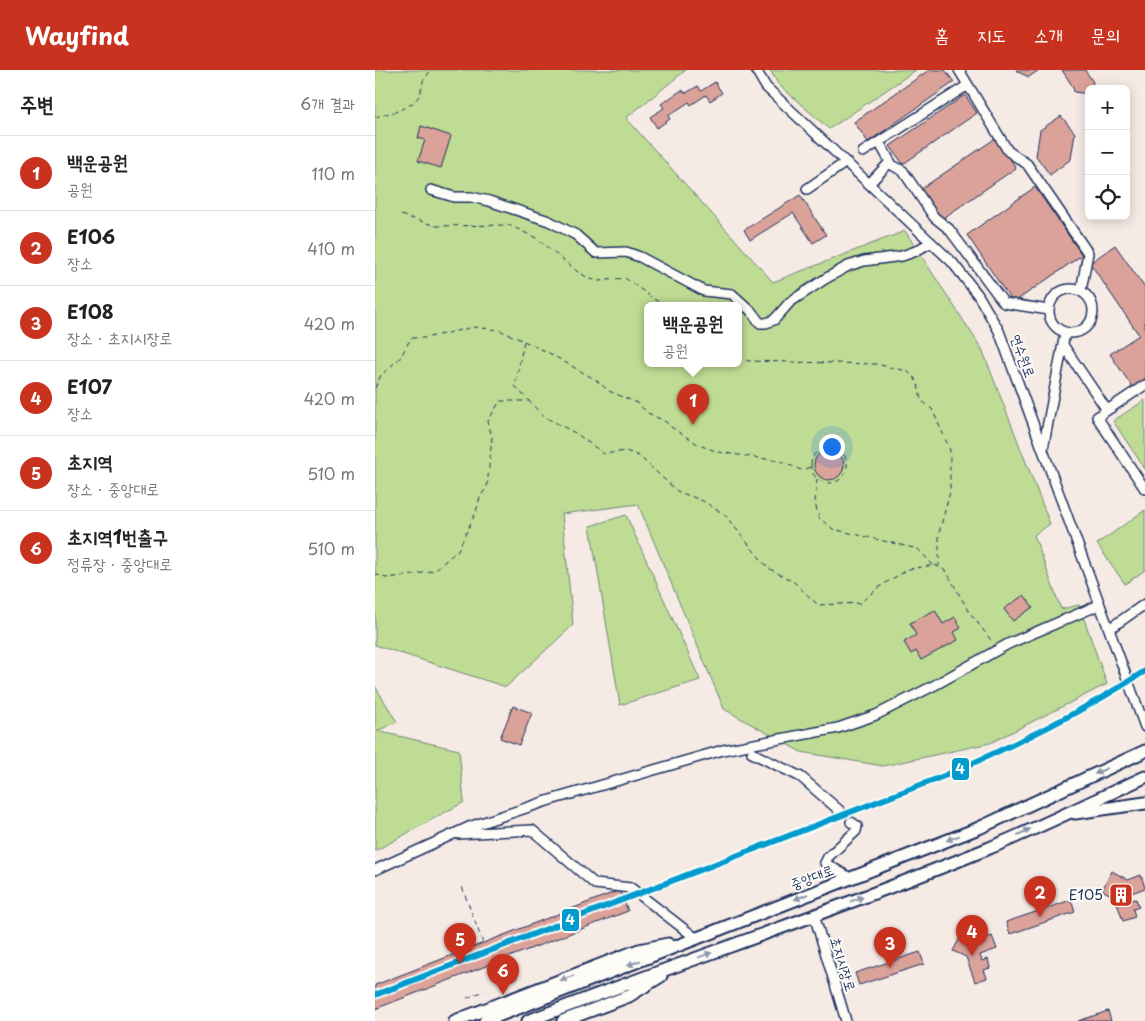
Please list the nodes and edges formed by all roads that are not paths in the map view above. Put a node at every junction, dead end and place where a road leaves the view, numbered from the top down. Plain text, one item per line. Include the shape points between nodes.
1 (756, 70) edge
2 (959, 70) edge
3 (968, 85) junction
4 (879, 142) junction
5 (863, 152) dead end
6 (846, 162) junction
7 (891, 162) junction
8 (869, 184) junction
9 (807, 189) dead end
10 (431, 190) dead end
11 (931, 242) junction
12 (1081, 291) junction
13 (741, 302) edge
14 (742, 303) edge
15 (1049, 310) junction
16 (1065, 333) junction
17 (1063, 345) junction
18 (1145, 385) edge
19 (1107, 410) junction
20 (1043, 450) junction
21 (1145, 489) edge
22 (1145, 604) edge
23 (1099, 605) junction
24 (1109, 629) junction
25 (1145, 727) edge
26 (1145, 750) edge
27 (752, 753) dead end
28 (1145, 777) edge
29 (1145, 803) edge
30 (840, 811) tunnel mouth
31 (1059, 816) junction
32 (851, 822) dead end
33 (453, 834) junction
34 (375, 870) edge
35 (850, 878) junction
36 (814, 915) junction
37 (697, 939) junction
38 (682, 964) junction
39 (455, 1021) edge
40 (485, 1021) edge
41 (528, 1021) edge
42 (563, 1021) edge
43 (846, 1021) edge

1 - 6 street, 연수원로 via 766,87
2 - 3 street
3 - 4 street
3 - 12 street via 1008,151 1027,164 1088,253
4 - 5 street
4 - 7 street
6 - 8 street, 연수원로
6 - 9 street
7 - 8 street
7 - 15 street via 903,171 934,217 949,229 1004,303
8 - 11 street, 연수원로
10 - 13 street via 454,197 489,201 549,221 576,235 596,253 626,252 704,291 732,294
11 - 14 street via 902,256 848,266 807,290 790,302 774,320 766,323 760,322
11 - 20 street, 연수원로 via 978,295 999,331
12 - 15 street via 1067,289 1060,292 1054,297
12 - 16 street via 1094,308 1091,322 1080,332
15 - 16 street via 1053,324
16 - 17 street
17 - 19 street
17 - 20 street
18 - 19 street
19 - 21 street via 1097,417
20 - 23 street, 연수원로
22 - 24 street
23 - 24 street, 연수원로
23 - 33 street via 998,649 876,714 837,728 723,750 547,801
24 - 25 street, 연수원로
26 -> 35 main road, 중앙대로 via 979,828
27 - 30 street via 801,777
28 - 31 main road
29 - 31 main road
36 -> 31 main road via 988,848
32 - 35 street via 857,826 856,831 828,856 825,863
33 - 34 street
33 - 37 street via 533,830 595,884 631,888
35 -> 37 main road, 중앙대로
38 -> 36 main road
36 - 43 street, 초지시장로
37 -> 39 main road via 639,950
37 -> 40 main road, 중앙대로
38 - 41 main road
38 - 42 main road via 629,996

